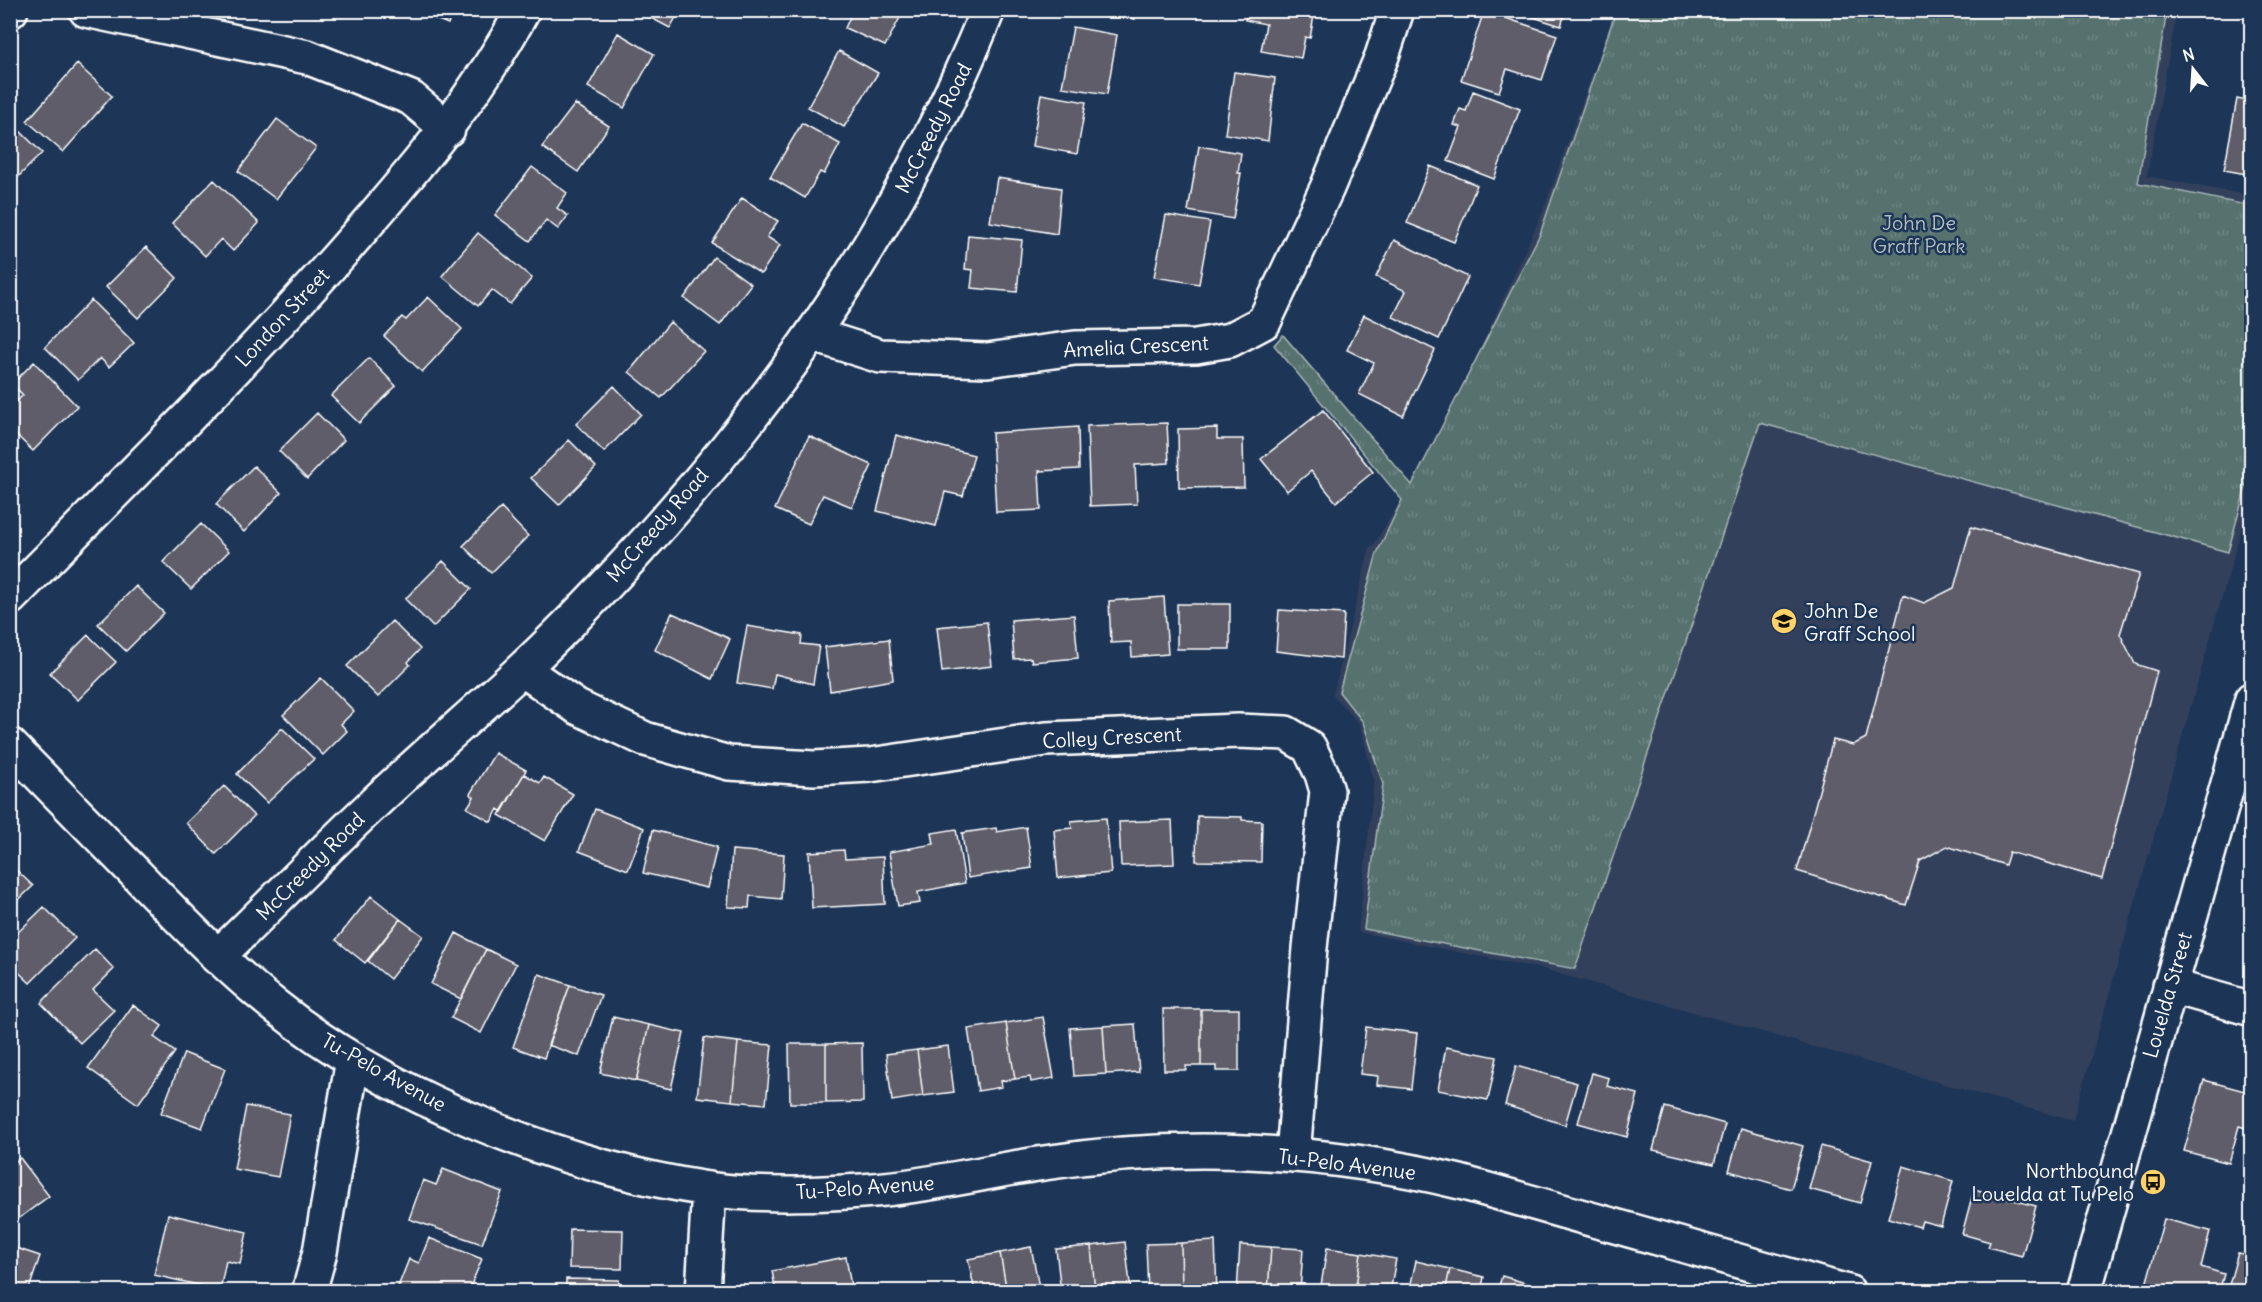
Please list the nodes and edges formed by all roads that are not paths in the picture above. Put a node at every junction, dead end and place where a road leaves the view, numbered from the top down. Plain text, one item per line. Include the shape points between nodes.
1 (86, 10) edge
2 (523, 10) edge
3 (988, 10) edge
4 (1397, 10) edge
5 (448, 129) junction
6 (814, 334) junction
7 (10, 598) edge
8 (522, 669) junction
9 (2252, 699) edge
10 (10, 744) edge
11 (218, 957) junction
12 (2170, 986) junction
13 (2252, 1009) edge
14 (353, 1059) junction
15 (1293, 1155) junction
16 (709, 1190) junction
17 (309, 1292) edge
18 (703, 1292) edge
19 (1848, 1292) edge
20 (2084, 1292) edge

1 - 5 street via 307,57 411,98
2 - 5 street, London Street
3 - 6 street, McCreedy Road via 963,72 912,175
4 - 6 street, Amelia Crescent via 1327,188 1264,321 1230,340 1196,346 1074,348 987,360 880,356
5 - 7 street, London Street via 307,293
6 - 8 street, McCreedy Road via 761,405 632,556
8 - 11 street, McCreedy Road via 368,809
8 - 15 street, Colley Crescent via 577,707 645,739 729,763 814,768 870,765 1046,739 1238,731 1286,733 1309,747 1327,791
9 - 12 street, Louelda Street
10 - 11 street, Tu-Pelo Avenue
11 - 14 street, Tu-Pelo Avenue via 276,1007
12 - 13 street
12 - 20 street, Louelda Street
14 - 16 street, Tu-Pelo Avenue via 488,1127 606,1167
14 - 17 street via 320,1252
15 - 16 street, Tu-Pelo Avenue via 1119,1155 1043,1163 930,1184 846,1192
15 - 19 street, Tu-Pelo Avenue via 1429,1174
16 - 18 street

